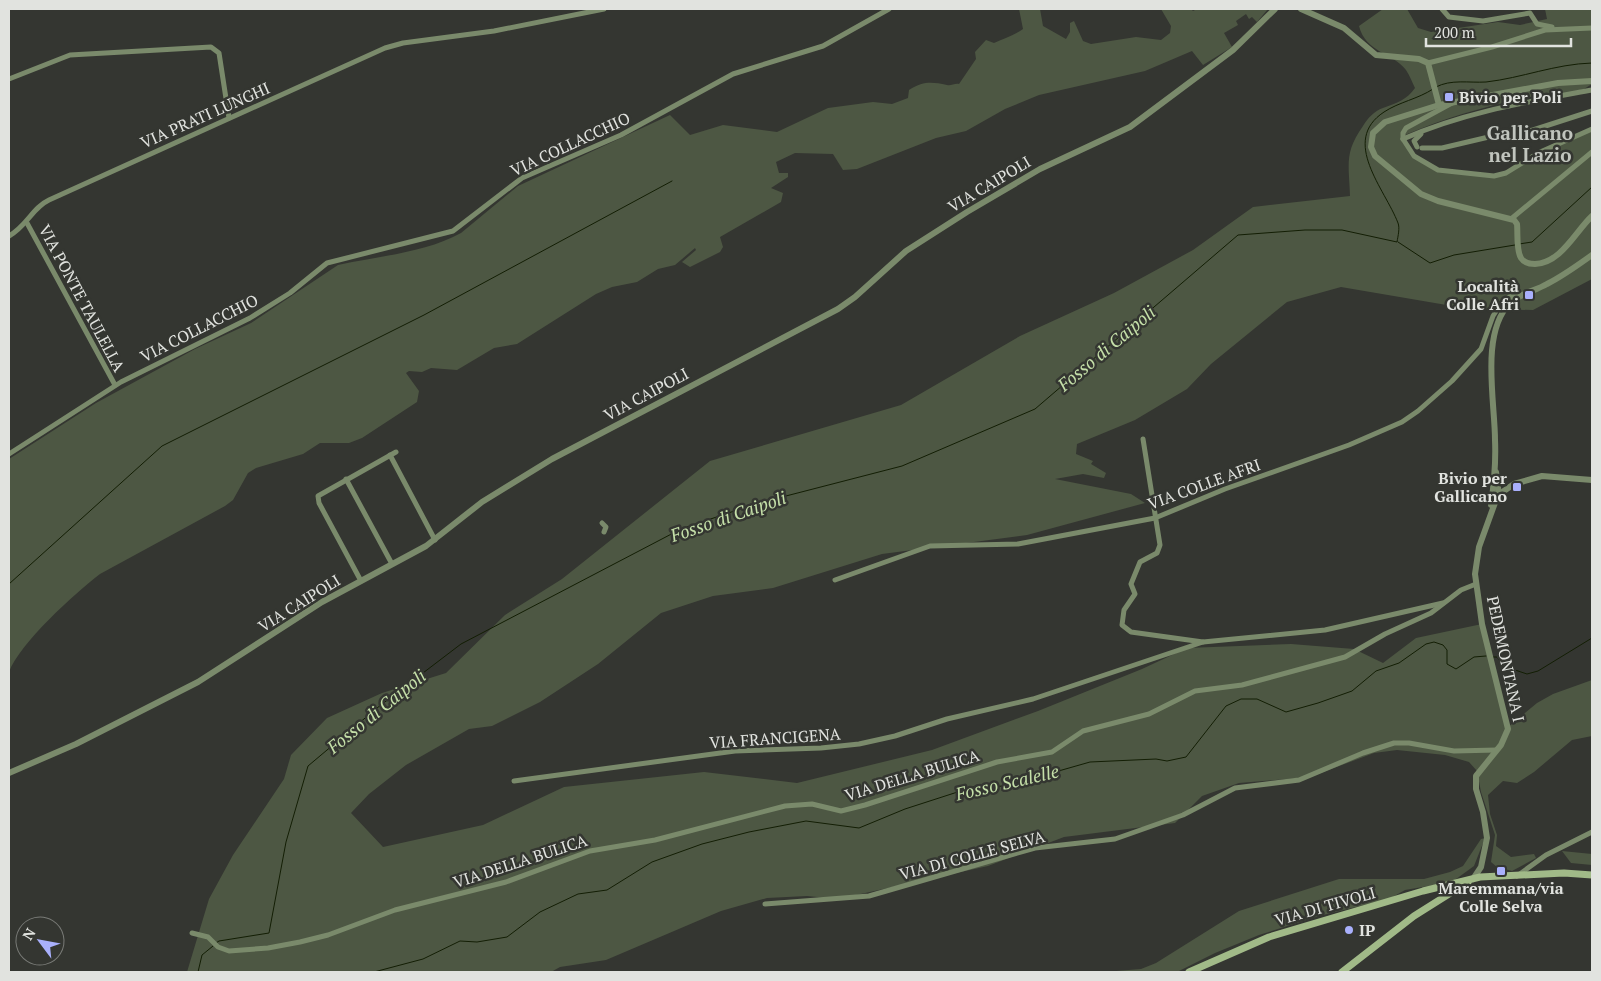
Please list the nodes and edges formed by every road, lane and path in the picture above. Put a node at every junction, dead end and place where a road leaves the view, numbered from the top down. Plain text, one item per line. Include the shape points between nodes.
1 (604, 9) edge
2 (889, 9) edge
3 (1274, 9) edge
4 (1300, 9) edge
5 (1442, 9) edge
6 (1562, 28) junction
7 (1592, 28) edge
8 (1429, 65) junction
9 (9, 79) edge
10 (1592, 81) edge
11 (1592, 90) edge
12 (1456, 101) junction
13 (1439, 105) junction
14 (1592, 111) edge
15 (229, 118) junction
16 (1432, 126) junction
17 (1592, 129) edge
18 (1403, 139) junction
19 (1592, 152) edge
20 (1592, 216) edge
21 (1511, 219) junction
22 (27, 223) junction
23 (9, 236) edge
24 (1592, 255) edge
25 (1519, 296) junction
26 (115, 386) junction
27 (1143, 439) dead end
28 (396, 452) dead end
29 (9, 454) edge
30 (390, 456) junction
31 (1495, 460) junction
32 (346, 479) junction
33 (1498, 479) junction
34 (1592, 480) edge
35 (1512, 485) junction
36 (1492, 491) junction
37 (1499, 495) junction
38 (1490, 517) junction
39 (1155, 518) junction
40 (602, 523) dead end
41 (604, 532) dead end
42 (435, 540) junction
43 (392, 564) junction
44 (835, 580) dead end
45 (361, 581) junction
46 (1476, 584) junction
47 (1446, 603) junction
48 (1203, 642) junction
49 (1497, 750) junction
50 (9, 773) edge
51 (514, 781) dead end
52 (1592, 832) edge
53 (1592, 875) edge
54 (1517, 876) junction
55 (1473, 879) junction
56 (765, 904) dead end
57 (192, 933) dead end
58 (1189, 972) edge
59 (1342, 972) edge

1 - 15 street, VIA PRATI LUNGHI via 478,34 403,43
2 - 26 street, VIA COLLACCHIO via 820,47 733,74 627,132 522,178 453,231 327,263 290,293 248,319
3 - 42 street, VIA CAIPOLI via 1229,54 1126,130 1033,172 911,248 838,309 557,456 482,502
4 - 8 street via 1344,28 1376,55 1419,59
5 - 6 street via 1450,17 1479,21 1530,13 1537,24
6 - 7 street
6 - 8 street via 1543,30
8 - 13 street
9 - 15 street via 70,55 211,47 219,53
10 - 12 street
11 - 16 street via 1524,101
12 - 13 street
12 - 18 street via 1406,128
13 - 21 street via 1381,124 1372,138 1373,153 1387,168 1427,197
14 - 16 street via 1533,130 1442,148 1419,148 1414,143 1415,137 1430,131
15 - 22 street, VIA PRATI LUNGHI via 42,203
16 - 18 street
17 - 18 street via 1494,176 1438,170 1414,156
19 - 21 street
20 - 21 street via 1551,260 1530,264 1523,261 1520,254 1517,224
22 - 23 street, VIA PRATI LUNGHI
22 - 26 street, VIA PONTE TAULELLA
24 - 25 street via 1552,282
25 - 31 street via 1500,316 1494,336
25 - 39 street, VIA COLLE AFRI via 1510,296 1501,303 1481,349 1448,385 1405,421 1338,450 1225,489
26 - 29 street, VIA COLLACCHIO
27 - 39 street
28 - 30 street
30 - 32 street
30 - 42 street
31 - 33 street
31 - 36 street
32 - 43 street
32 - 45 street via 318,496 319,503
33 - 35 street
33 - 37 street
34 - 35 street via 1542,476
35 - 37 street
36 - 37 street
36 - 38 street
37 - 38 street, PEDEMONTANA I
38 - 46 street, PEDEMONTANA I via 1477,556
39 - 44 street, VIA COLLE AFRI via 1018,544 930,546
39 - 48 street via 1160,547 1157,553 1138,564 1131,584 1135,594 1123,613 1122,625 1133,633
40 - 41 street via 606,527
42 - 43 street, VIA CAIPOLI
43 - 45 street, VIA CAIPOLI
45 - 50 street, VIA CAIPOLI via 311,609 198,682 82,741
46 - 47 street, VIA DELLA BULICA via 1461,590
46 - 49 street, PEDEMONTANA I via 1508,724
47 - 48 street via 1325,630
47 - 57 street, VIA DELLA BULICA via 1345,657 1242,685 1195,691 1153,713 1083,731 1052,752 992,763 861,806 841,811 812,804 785,806 649,841 590,851 506,882 395,910 293,944 228,951 208,937
48 - 51 street, VIA FRANCIGENA via 1033,699 854,745 729,752
49 - 55 street, PEDEMONTANA I via 1476,776 1487,838 1481,866
49 - 56 street, VIA DI COLLE SELVA via 1454,751 1394,743 1302,779 1235,788 1187,813 1115,839 1034,848 869,896
52 - 54 street via 1553,851
53 - 54 main road, VIA DI TIVOLI
54 - 55 main road, VIA DI TIVOLI
55 - 58 main road, VIA DI TIVOLI via 1269,937
55 - 59 main road via 1414,916

